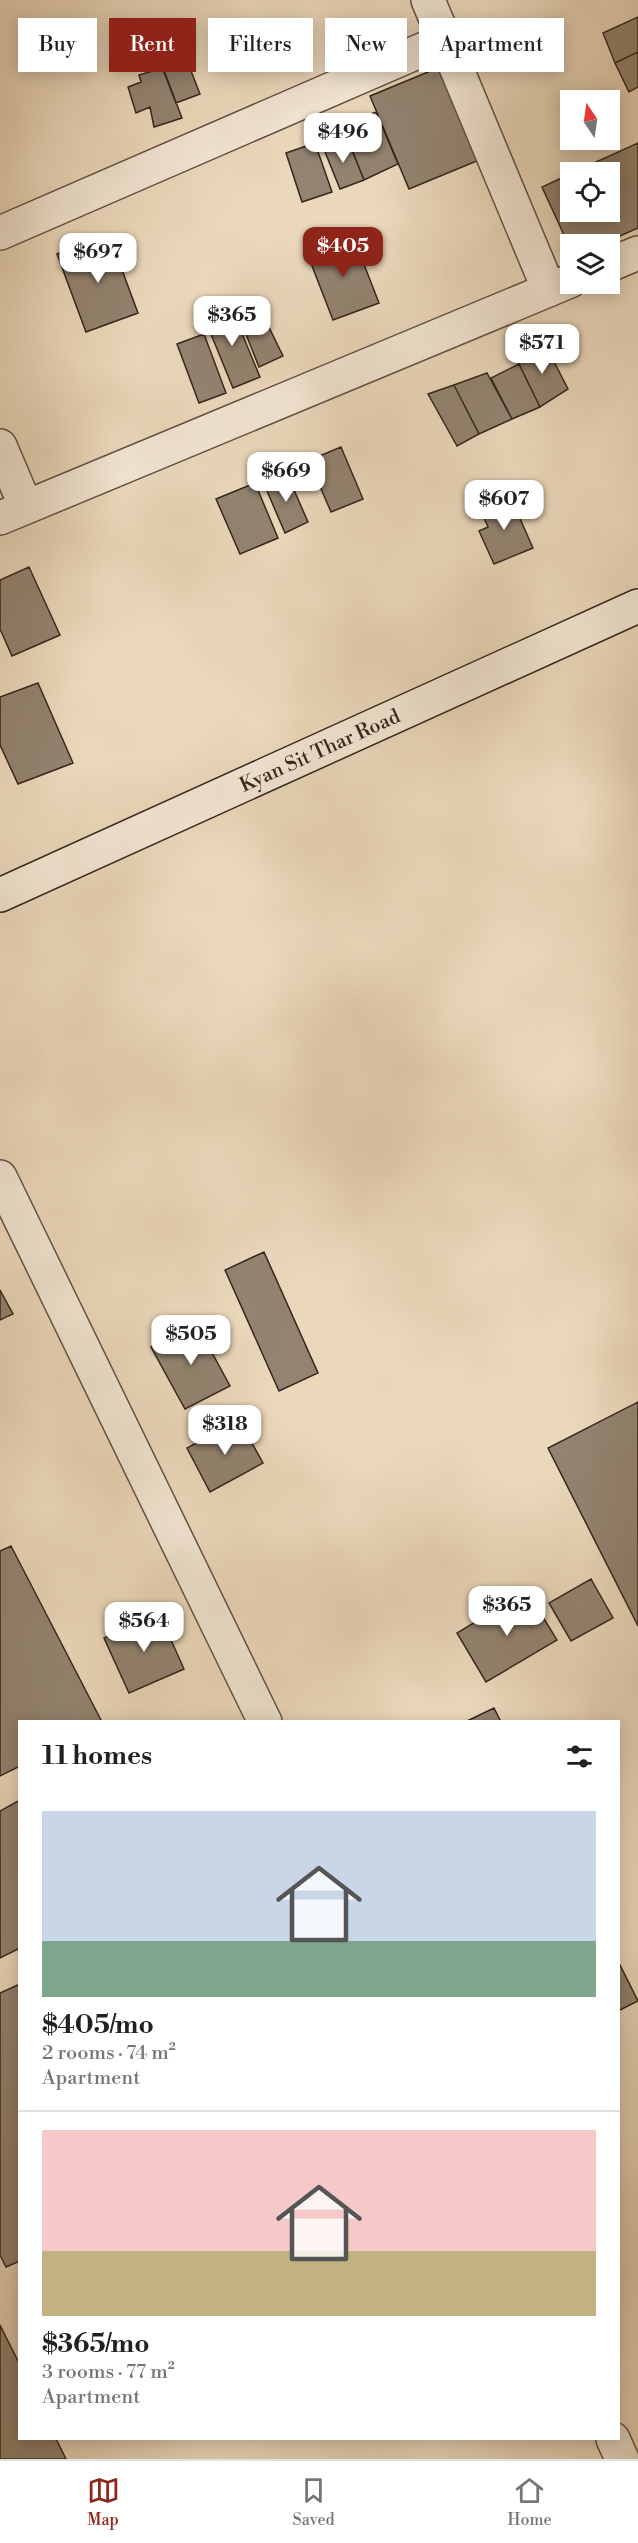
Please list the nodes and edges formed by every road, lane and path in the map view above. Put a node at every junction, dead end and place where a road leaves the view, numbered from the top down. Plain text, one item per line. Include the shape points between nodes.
1 (428, 0) edge
2 (436, 18) edge
3 (419, 51) edge
4 (460, 72) edge
5 (0, 233) edge
6 (638, 253) edge
7 (620, 260) edge
8 (559, 286) edge
9 (0, 446) edge
10 (13, 512) edge
11 (638, 606) edge
12 (0, 895) edge
13 (0, 1177) edge
14 (264, 1720) edge
15 (613, 2440) edge
16 (622, 2459) edge

1 - 2 street
3 - 5 street
4 - 8 street
6 - 7 street
8 - 10 street
9 - 10 street
11 - 12 street, Kyan Sit Thar Road
13 - 14 street
15 - 16 street

